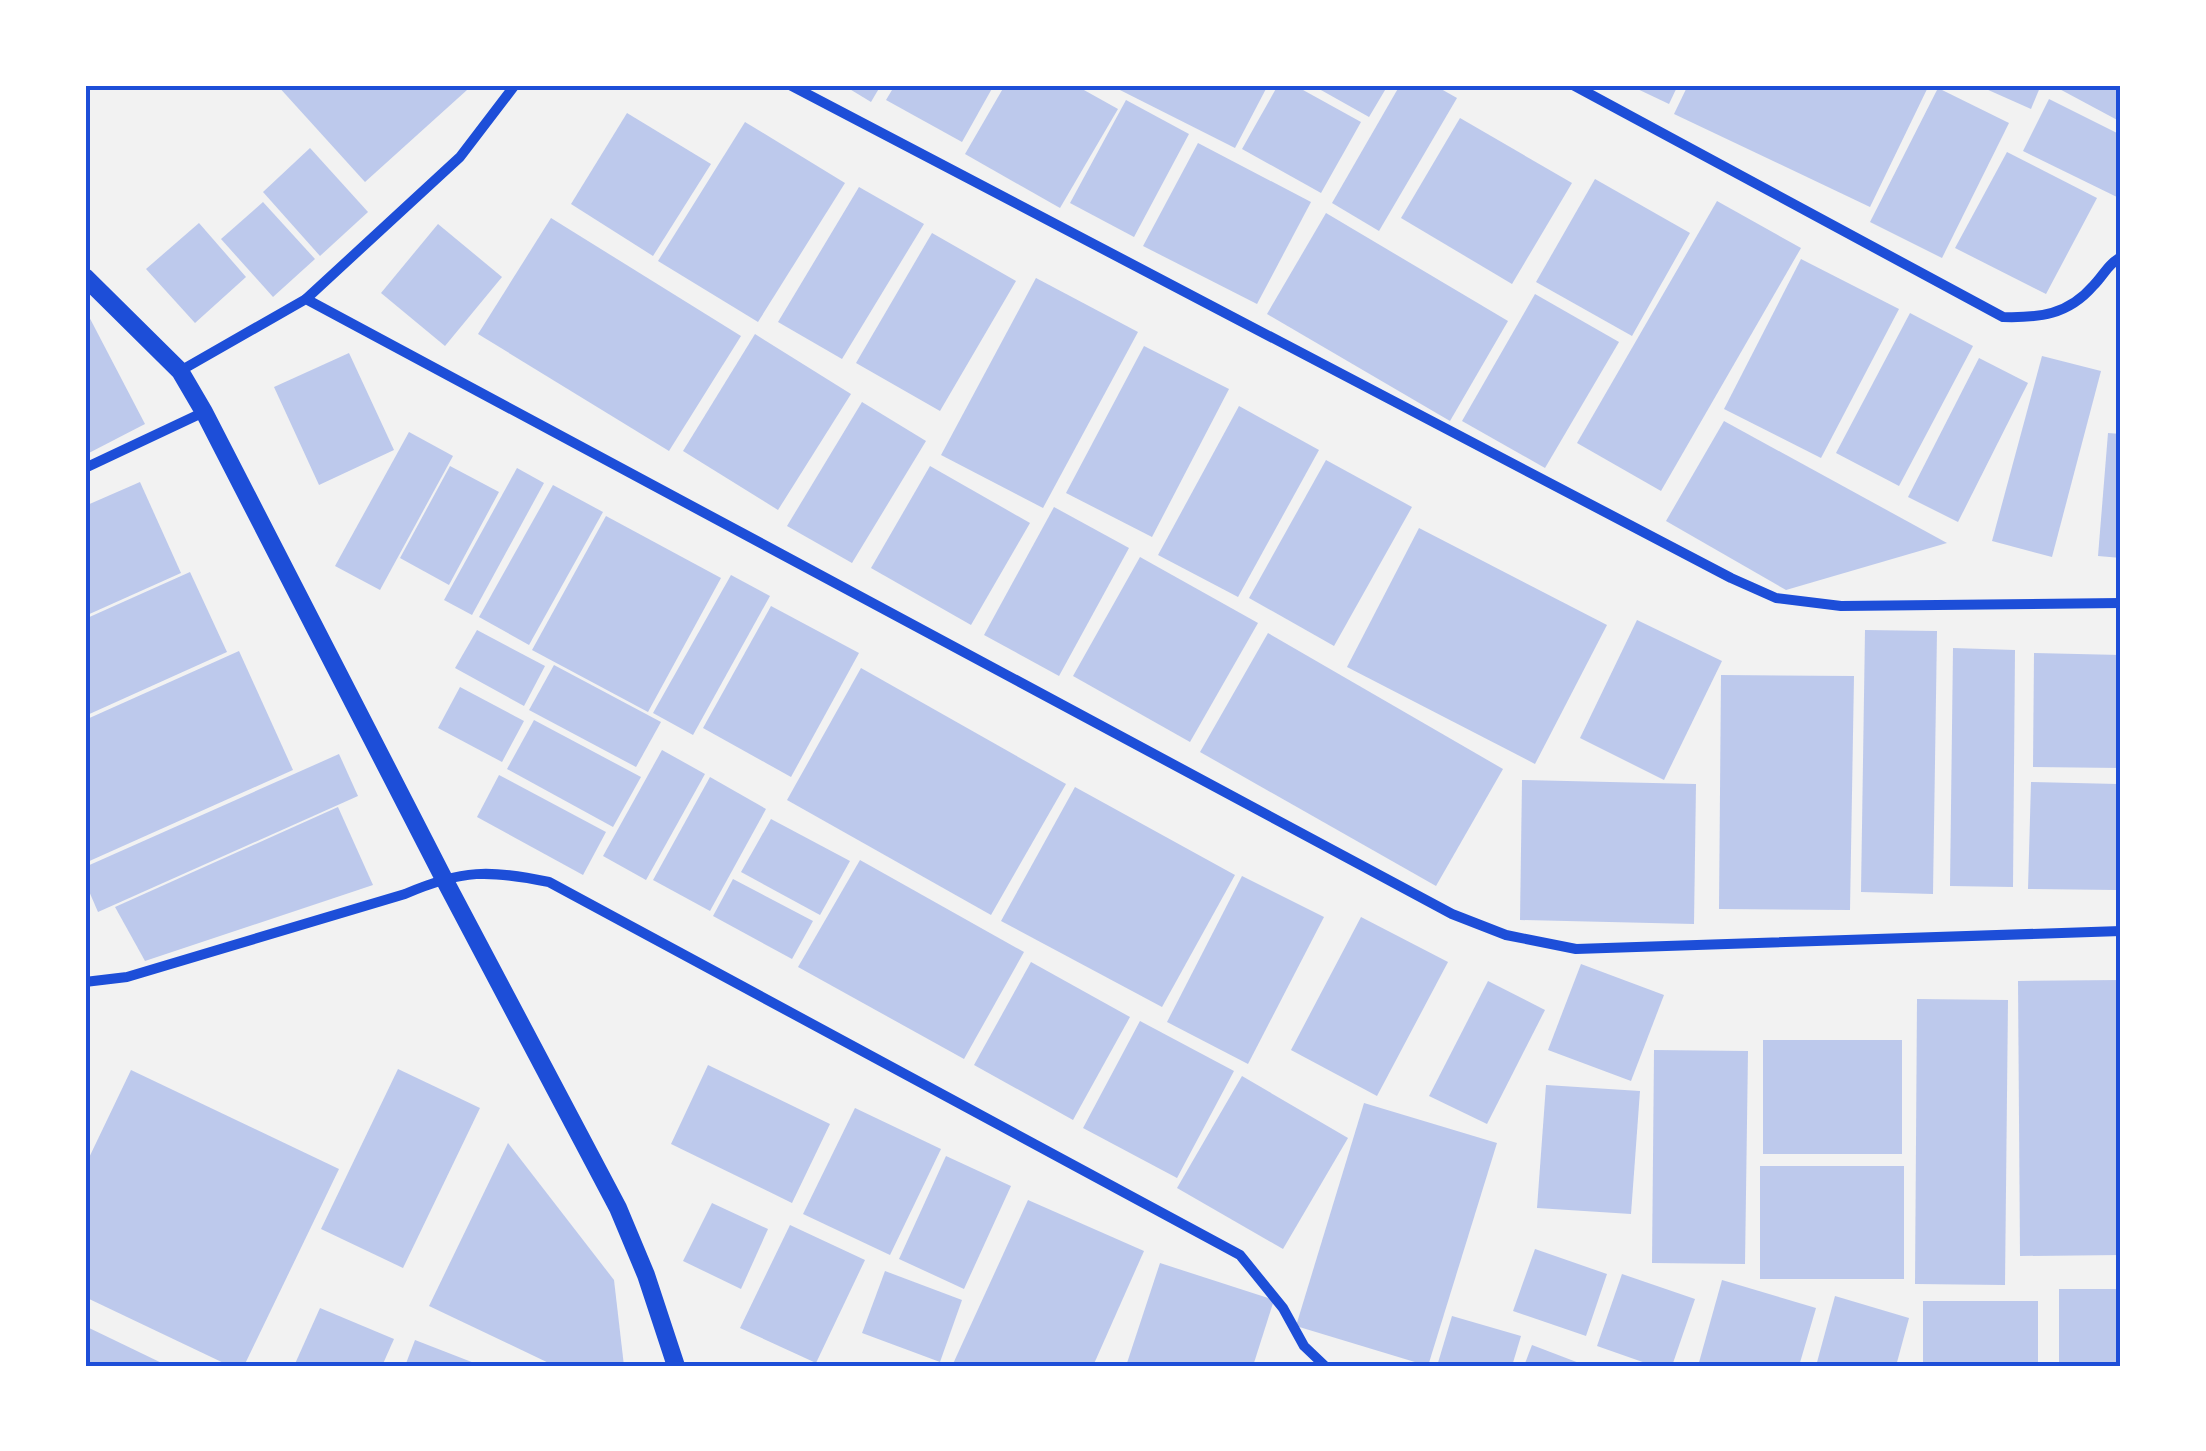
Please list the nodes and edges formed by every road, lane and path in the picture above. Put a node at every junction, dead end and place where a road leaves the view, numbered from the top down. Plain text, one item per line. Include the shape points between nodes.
1 (516, 85) edge
2 (790, 85) edge
3 (1573, 85) edge
4 (2121, 257) edge
5 (85, 276) edge
6 (306, 300) junction
7 (180, 371) junction
8 (204, 412) junction
9 (85, 468) edge
10 (2121, 603) edge
11 (443, 877) junction
12 (2121, 931) edge
13 (85, 982) edge
14 (676, 1366) edge
15 (1324, 1366) edge

1 - 6 street via 460,157
2 - 10 street via 1776,598 1842,606
3 - 4 street via 2003,317 2038,318 2076,303
5 - 7 street
6 - 7 street
6 - 12 street via 1452,914 1506,935 1576,949
7 - 8 street
8 - 9 street
8 - 11 street
11 - 13 street via 127,978
11 - 14 street via 618,1208
11 - 15 street via 496,871 549,882 1240,1255

